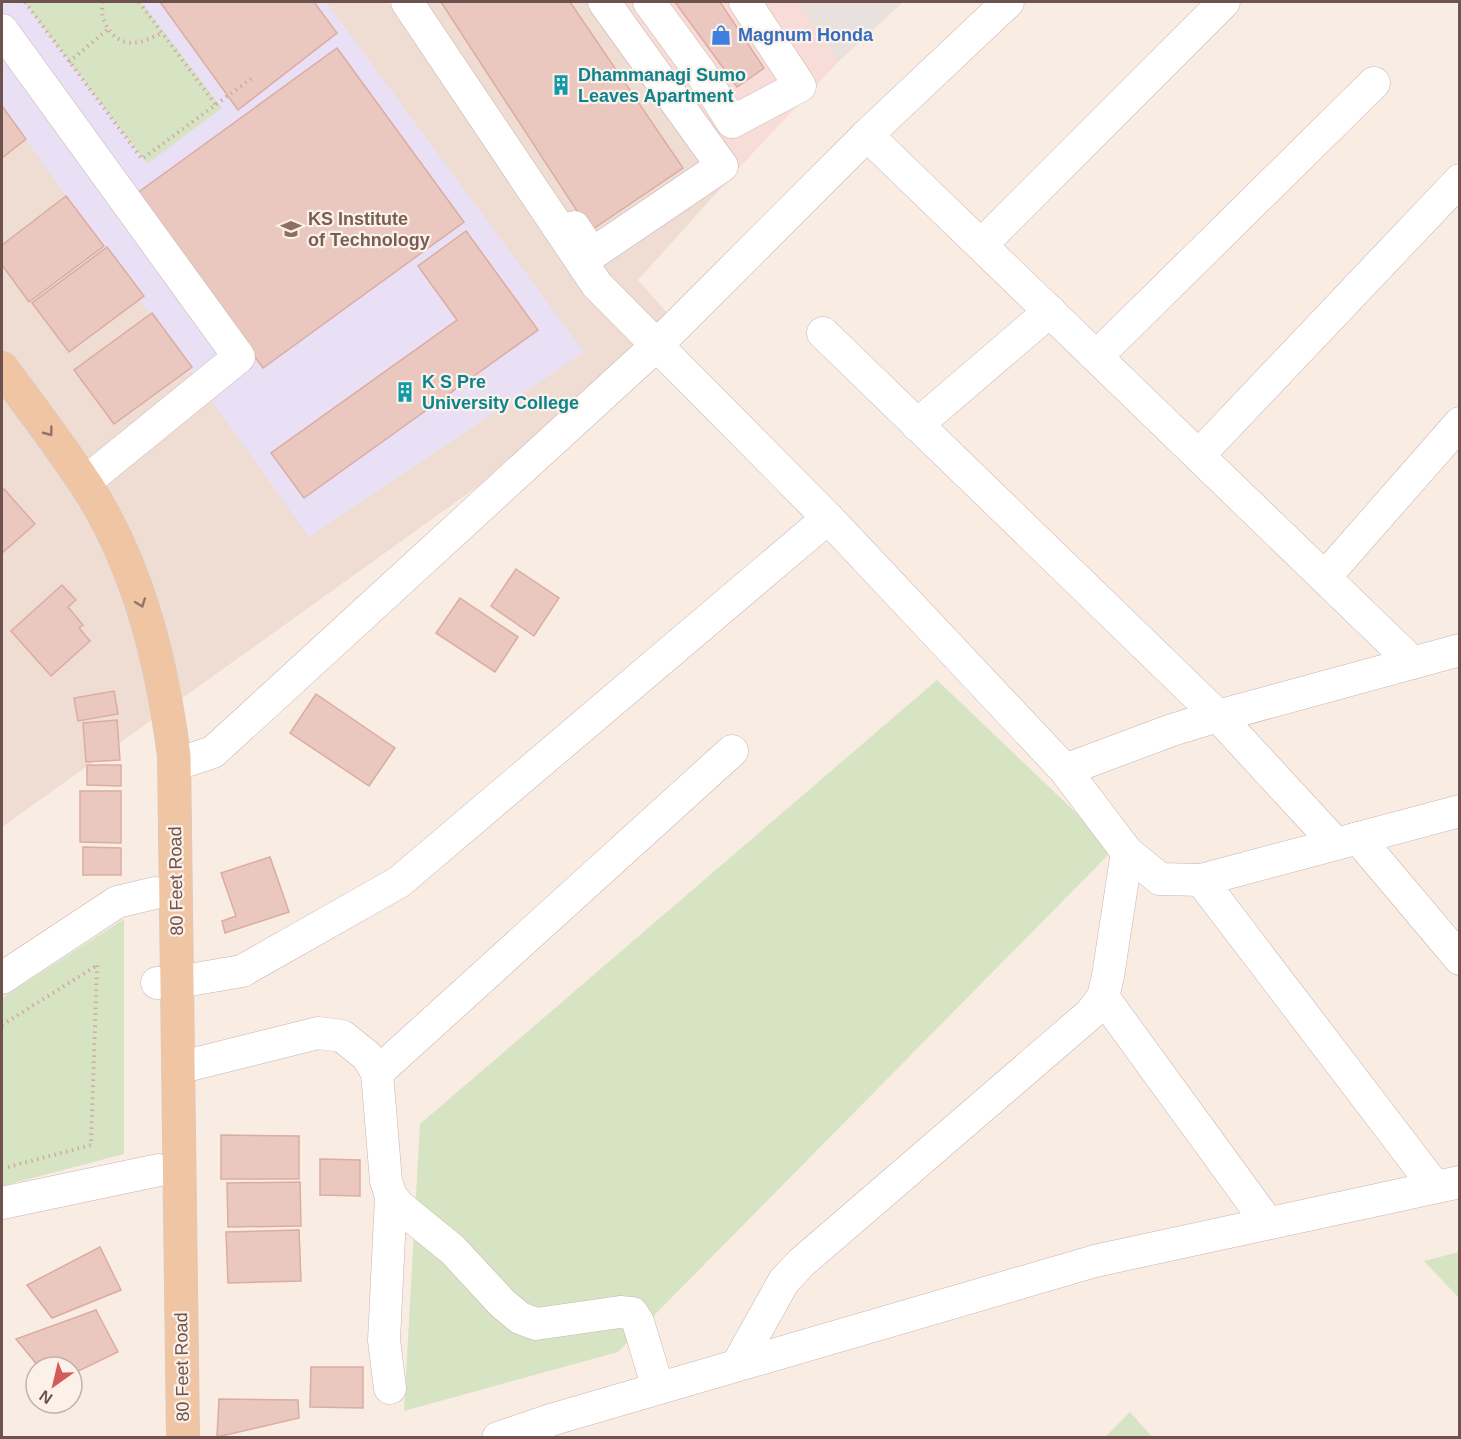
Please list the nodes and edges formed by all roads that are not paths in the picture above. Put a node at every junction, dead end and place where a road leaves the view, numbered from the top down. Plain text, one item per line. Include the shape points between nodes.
1 (407, 2) edge
2 (424, 2) edge
3 (604, 2) edge
4 (650, 2) edge
5 (745, 2) edge
6 (1008, 2) edge
7 (1224, 2) edge
8 (2, 30) edge
9 (1374, 83) dead end
10 (867, 135) junction
11 (1460, 180) edge
12 (981, 245) junction
13 (1050, 311) junction
14 (823, 333) dead end
15 (656, 346) junction
16 (1097, 356) junction
17 (2, 368) edge
18 (2, 403) edge
19 (1460, 423) edge
20 (917, 424) junction
21 (1199, 455) junction
22 (84, 483) junction
23 (828, 518) junction
24 (1324, 576) junction
25 (1458, 649) edge
26 (1413, 663) junction
27 (1218, 716) junction
28 (732, 751) dead end
29 (174, 765) junction
30 (1065, 770) junction
31 (1460, 811) edge
32 (1347, 841) junction
33 (1127, 852) junction
34 (1201, 880) junction
35 (155, 893) junction
36 (1460, 959) edge
37 (2, 978) edge
38 (167, 983) junction
39 (1103, 997) junction
40 (178, 1068) junction
41 (377, 1073) junction
42 (159, 1170) junction
43 (1447, 1185) edge
44 (391, 1196) junction
45 (2, 1203) edge
46 (1267, 1222) junction
47 (737, 1365) junction
48 (390, 1388) dead end
49 (658, 1388) junction
50 (162, 1437) edge
51 (183, 1437) edge
52 (498, 1437) edge

1 - 15 street via 597,285
2 - 3 street via 592,254 722,166
4 - 5 street via 732,122 800,86
6 - 10 street
7 - 12 street
8 - 22 street via 239,357
9 - 16 street
10 - 12 street
10 - 15 street
11 - 21 street
12 - 13 street
13 - 16 street
13 - 20 street
14 - 20 street
15 - 23 street
15 - 29 street via 213,752
16 - 21 street
17 -> 22 main road, 80 Feet Road
18 - 35 main road, 80 Feet Road via 72,503 98,553 127,627 148,714 153,758
19 - 24 street
20 - 27 street
21 - 24 street
22 -> 29 main road, 80 Feet Road via 112,534 147,621 160,665
23 - 30 street
23 - 38 street via 399,882 242,971
24 - 26 street
25 - 26 street
26 - 27 street
27 - 30 street
27 - 32 street
28 - 41 street
29 - 38 main road, 80 Feet Road
30 - 33 street
31 - 32 street
32 - 34 street
32 - 36 street
33 - 34 street via 1160,879
33 - 39 street
34 - 43 street
35 - 37 street via 117,902
35 - 38 main road, 80 Feet Road
38 - 40 main road, 80 Feet Road
38 - 42 main road, 80 Feet Road
39 - 46 street
39 - 47 street via 1090,1014 802,1262 784,1281
40 - 41 street via 318,1033 342,1036 367,1056
40 - 51 main road, 80 Feet Road
41 - 44 street via 386,1181
42 - 45 street
42 - 50 main road, 80 Feet Road
43 - 46 street
44 - 48 street via 384,1340
44 - 49 street via 453,1250 520,1317 536,1324 632,1313
46 - 47 street via 1095,1261
47 - 49 street
49 - 52 street

